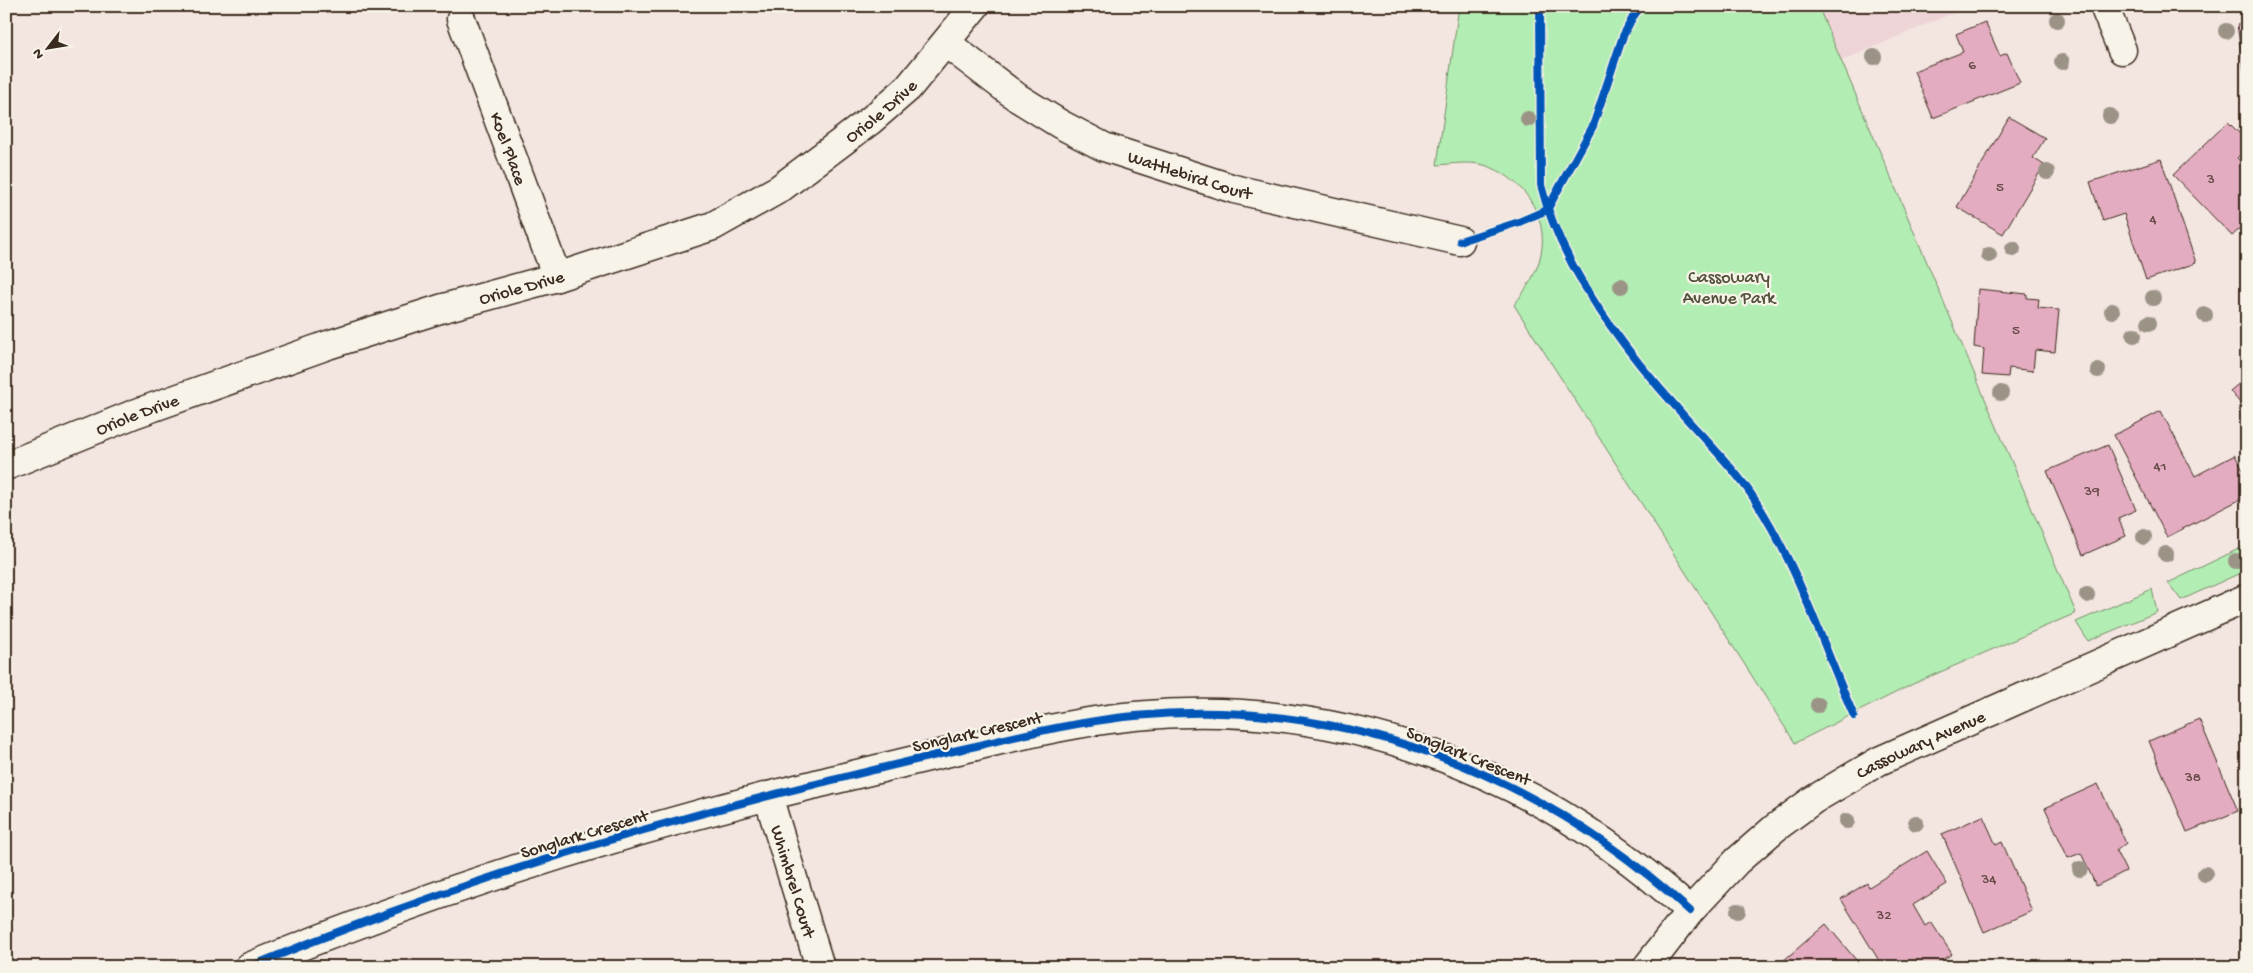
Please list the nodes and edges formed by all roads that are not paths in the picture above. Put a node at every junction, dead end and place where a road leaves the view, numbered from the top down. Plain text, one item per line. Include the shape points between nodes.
1 (975, 6) edge
2 (2104, 6) edge
3 (461, 19) dead end
4 (946, 43) junction
5 (2122, 50) dead end
6 (1460, 240) dead end
7 (557, 277) junction
8 (6, 466) edge
9 (2247, 598) edge
10 (768, 796) junction
11 (1690, 911) junction
12 (249, 967) edge
13 (820, 967) edge
14 (1648, 967) edge

1 - 4 street, Oriole Drive
2 - 5 street
3 - 7 street, Koel Place
4 - 6 street, Wattlebird Court via 1018,98 1104,147 1234,188
4 - 7 street, Oriole Drive via 908,88 871,120 772,193 712,226
7 - 8 street, Oriole Drive via 440,309 328,346 134,414
9 - 11 street, Cassowary Avenue via 1858,772 1775,828 1738,860
10 - 11 street, Songlark Crescent via 1079,723 1195,713 1314,722 1373,734 1431,752 1498,779 1558,811 1610,845
10 - 12 street, Songlark Crescent via 622,836 505,873
10 - 13 street, Whimbrel Court
11 - 14 street, Cassowary Avenue

